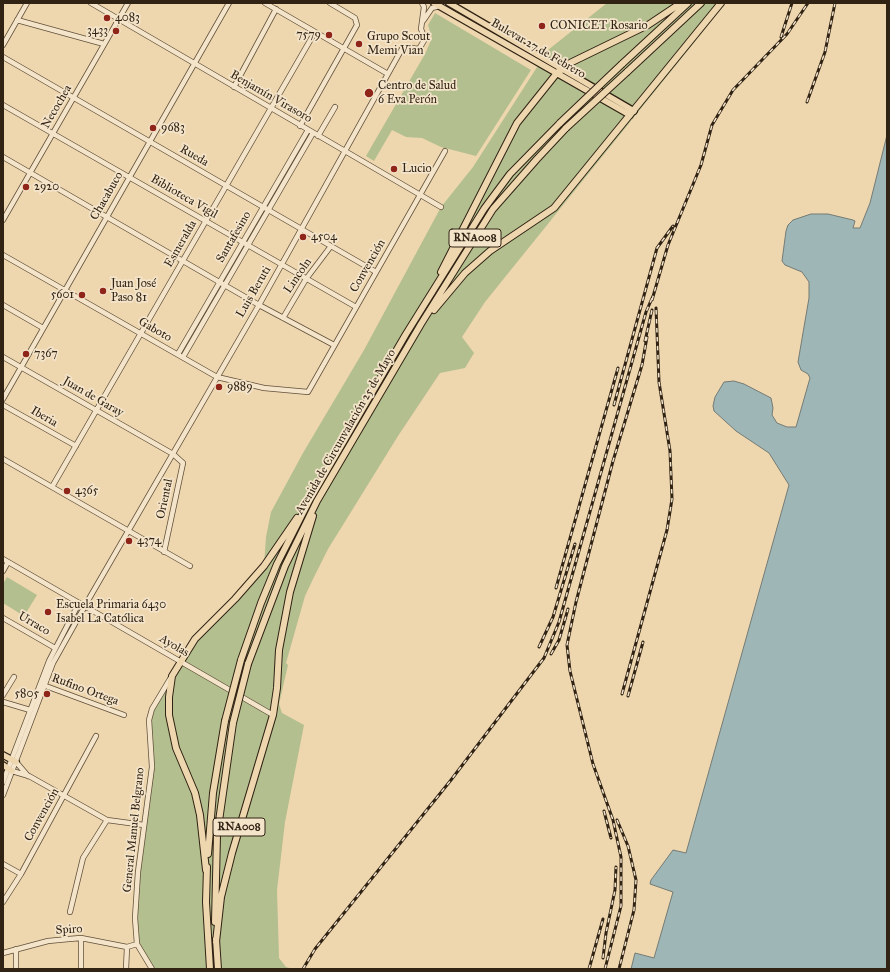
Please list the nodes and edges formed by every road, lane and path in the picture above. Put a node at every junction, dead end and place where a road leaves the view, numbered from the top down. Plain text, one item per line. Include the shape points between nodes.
1 (27, 3) edge
2 (92, 3) edge
3 (128, 3) edge
4 (230, 3) edge
5 (265, 3) edge
6 (330, 3) edge
7 (422, 3) edge
8 (449, 3) edge
9 (681, 3) edge
10 (688, 3) edge
11 (701, 3) edge
12 (721, 3) edge
13 (437, 4) edge
14 (276, 10) junction
15 (119, 19) junction
16 (17, 20) junction
17 (421, 24) junction
18 (315, 32) junction
19 (104, 44) junction
20 (3, 45) edge
21 (344, 49) junction
22 (3, 57) edge
23 (195, 64) junction
24 (559, 71) junction
25 (388, 74) junction
26 (234, 87) junction
27 (74, 97) junction
28 (3, 105) edge
29 (335, 107) dead end
30 (271, 108) junction
31 (632, 113) junction
32 (300, 126) junction
33 (308, 130) junction
34 (53, 134) junction
35 (315, 134) junction
36 (150, 141) junction
37 (445, 150) dead end
38 (345, 152) junction
39 (3, 157) edge
40 (30, 173) junction
41 (129, 177) junction
42 (227, 186) junction
43 (420, 195) junction
44 (263, 207) junction
45 (441, 207) dead end
46 (268, 210) junction
47 (106, 217) junction
48 (3, 220) edge
49 (206, 221) junction
50 (301, 229) junction
51 (243, 242) junction
52 (248, 245) junction
53 (331, 246) junction
54 (3, 255) edge
55 (183, 261) junction
56 (282, 265) junction
57 (376, 272) junction
58 (306, 279) junction
59 (220, 282) junction
60 (225, 285) junction
61 (65, 290) junction
62 (3, 305) edge
63 (259, 305) junction
64 (356, 307) junction
65 (423, 308) junction
66 (283, 318) junction
67 (421, 324) junction
68 (43, 328) junction
69 (141, 333) junction
70 (334, 345) junction
71 (178, 354) junction
72 (183, 357) junction
73 (3, 358) edge
74 (21, 368) junction
75 (217, 377) junction
76 (308, 392) joint
77 (3, 399) edge
78 (3, 405) edge
79 (96, 410) junction
80 (76, 446) junction
81 (173, 454) junction
82 (3, 459) edge
83 (52, 487) junction
84 (310, 499) junction
85 (317, 501) junction
86 (128, 531) junction
87 (164, 552) junction
88 (3, 559) edge
89 (8, 562) junction
90 (190, 566) dead end
91 (3, 571) edge
92 (79, 603) junction
93 (84, 606) junction
94 (3, 618) edge
95 (55, 648) junction
96 (180, 661) junction
97 (172, 676) junction
98 (14, 677) dead end
99 (42, 685) junction
100 (3, 695) edge
101 (3, 702) edge
102 (30, 710) junction
103 (124, 715) dead end
104 (273, 715) junction
105 (96, 736) dead end
106 (3, 755) edge
107 (13, 761) junction
108 (8, 768) edge
109 (29, 776) junction
110 (3, 782) edge
111 (3, 795) edge
112 (64, 796) junction
113 (107, 820) junction
114 (144, 825) junction
115 (3, 864) edge
116 (206, 870) junction
117 (21, 874) junction
118 (3, 902) edge
119 (70, 912) dead end
120 (81, 938) junction
121 (216, 942) junction
122 (137, 944) junction
123 (127, 947) junction
124 (16, 950) junction
125 (3, 953) edge
126 (16, 969) edge
127 (81, 969) edge
128 (126, 969) edge
129 (152, 969) edge
130 (210, 969) edge
131 (218, 969) edge

1 - 16 street
2 - 15 street, Benjamín Virasoro
3 - 15 street, Necochea
4 - 23 street, Chacabuco
5 - 14 street
6 - 21 street via 355,18 357,25
7 - 17 street, Luis Beruti via 424,10
8 - 24 main road, Bulevar 27 de Febrero
9 - 24 highway via 648,25 579,58
10 - 65 highway, Avenida de Circunvalación 25 de Mayo / RNA008, bridge via 545,137 510,174 484,209
11 - 67 highway, Avenida de Circunvalación 25 de Mayo / RNA008, bridge via 537,158 493,209
12 - 31 highway
13 - 17 street
13 - 24 main road, Bulevar 27 de Febrero
14 - 18 street
14 - 26 street
15 - 19 street, Necochea
15 - 23 street, Benjamín Virasoro
16 - 19 street
16 - 20 street
17 - 25 street, Luis Beruti via 425,39 419,49 403,47
18 - 21 street
18 - 30 street, Esmeralda
19 - 27 street, Necochea
21 - 25 street
21 - 32 street
22 - 27 street, Rueda
23 - 26 street, Benjamín Virasoro
23 - 36 street, Chacabuco
24 - 31 main road, Bulevar 27 de Febrero
24 - 65 highway via 517,123
25 - 38 street, Luis Beruti
26 - 30 street, Benjamín Virasoro
27 - 34 street, Necochea
27 - 36 street, Rueda
28 - 34 street, Biblioteca Vigil
29 - 35 street, Santafesino
30 - 32 street, Benjamín Virasoro
30 - 42 street, Esmeralda
31 - 67 highway, RNA008 via 554,208 490,251 465,273
32 - 33 street, Benjamín Virasoro
33 - 35 street, Benjamín Virasoro
33 - 44 street, Santafesino
34 - 40 street, Necochea
34 - 41 street, Biblioteca Vigil
35 - 38 street, Benjamín Virasoro
35 - 46 street, Santafesino
36 - 41 street, Chacabuco
36 - 42 street, Rueda
37 - 43 street, Convención
38 - 43 street, Benjamín Virasoro
38 - 50 street, Luis Beruti
39 - 40 street
40 - 47 street
40 - 48 street, Necochea
41 - 47 street, Chacabuco
41 - 49 street, Biblioteca Vigil
42 - 44 street, Rueda
42 - 49 street, Esmeralda
43 - 45 street, Benjamín Virasoro
43 - 57 street, Convención
44 - 46 street, Rueda
44 - 51 street, Santafesino
46 - 50 street, Rueda
46 - 52 street, Santafesino
47 - 55 street
47 - 61 street, Chacabuco
49 - 51 street, Biblioteca Vigil
49 - 55 street, Esmeralda
50 - 53 street, Rueda
50 - 56 street, Luis Beruti
51 - 52 street, Biblioteca Vigil
51 - 59 street, Santafesino
52 - 56 street, Biblioteca Vigil
52 - 60 street, Santafesino
53 - 57 street, Rueda
53 - 58 street, Lincoln
54 - 61 street, Gaboto
55 - 59 street
55 - 69 street, Esmeralda
56 - 58 street, Biblioteca Vigil
56 - 63 street, Luis Beruti
57 - 64 street, Convención
58 - 64 street, Biblioteca Vigil
58 - 66 street, Lincoln
59 - 60 street
59 - 71 street, Santafesino
60 - 63 street
60 - 72 street, Santafesino
61 - 68 street, Chacabuco
61 - 69 street, Gaboto
62 - 68 street
63 - 66 street
63 - 75 street, Luis Beruti
64 - 70 street, Convención
65 - 84 highway, Avenida de Circunvalación 25 de Mayo / RNA008
66 - 70 street
67 - 85 highway, Avenida de Circunvalación 25 de Mayo / RNA008
68 - 74 street, Chacabuco
69 - 71 street, Gaboto
69 - 79 street, Esmeralda
70 - 76 street, Convención
71 - 72 street, Gaboto
72 - 75 street, Gaboto
73 - 74 street, Juan de Garay
74 - 77 street, Chacabuco
74 - 79 street, Juan de Garay
75 - 76 street, Gaboto via 264,388
75 - 81 street, Luis Beruti
78 - 80 street, Iberia
79 - 80 street, Esmeralda
79 - 81 street, Juan de Garay
80 - 83 street, Esmeralda
81 - 86 street, Luis Beruti
81 - 87 street, Oriental via 183,463
82 - 83 street
83 - 86 street
84 - 96 highway, RNA008 via 264,566 195,639
84 - 116 highway, Avenida de Circunvalación 25 de Mayo / RNA008, bridge via 261,603 241,660 225,721 213,793
85 - 104 highway via 290,592 279,650
85 - 121 highway, Avenida de Circunvalación 25 de Mayo / RNA008, bridge via 285,566 248,664 233,723 217,835 214,903
86 - 87 street
86 - 93 street, Luis Beruti
87 - 90 street
88 - 89 street, Ayolas
89 - 91 street
89 - 92 street, Ayolas
92 - 93 street, Ayolas
92 - 95 street
93 - 96 street, Ayolas
93 - 99 street, Luis Beruti
94 - 95 street, Urraco
95 - 99 street
96 - 97 highway
96 - 104 street, Ayolas
97 - 114 street, General Manuel Belgrano via 152,708 149,720 152,767
97 - 116 highway via 169,715 176,748 195,794
98 - 100 street
99 - 102 street
99 - 103 street, Rufino Ortega
99 - 107 street
101 - 102 street
102 - 107 street
104 - 121 highway, RNA008 via 232,853 221,897
105 - 112 street, Convención
106 - 107 main road
107 - 108 street
107 - 109 street
108 - 109 street
108 - 110 street
108 - 111 street
109 - 112 street
112 - 113 street
112 - 117 street, Convención
113 - 114 street
113 - 119 street via 82,858
114 - 122 street, General Manuel Belgrano via 135,918
115 - 117 street
116 - 130 highway, Avenida de Circunvalación 25 de Mayo / RNA008
117 - 118 street, Convención
120 - 123 street, Spiro
120 - 124 street, Spiro via 48,941
120 - 127 street
121 - 131 highway, Avenida de Circunvalación 25 de Mayo / RNA008
122 - 123 street, Spiro
122 - 129 street
123 - 128 street
124 - 125 street, Spiro
124 - 126 street

